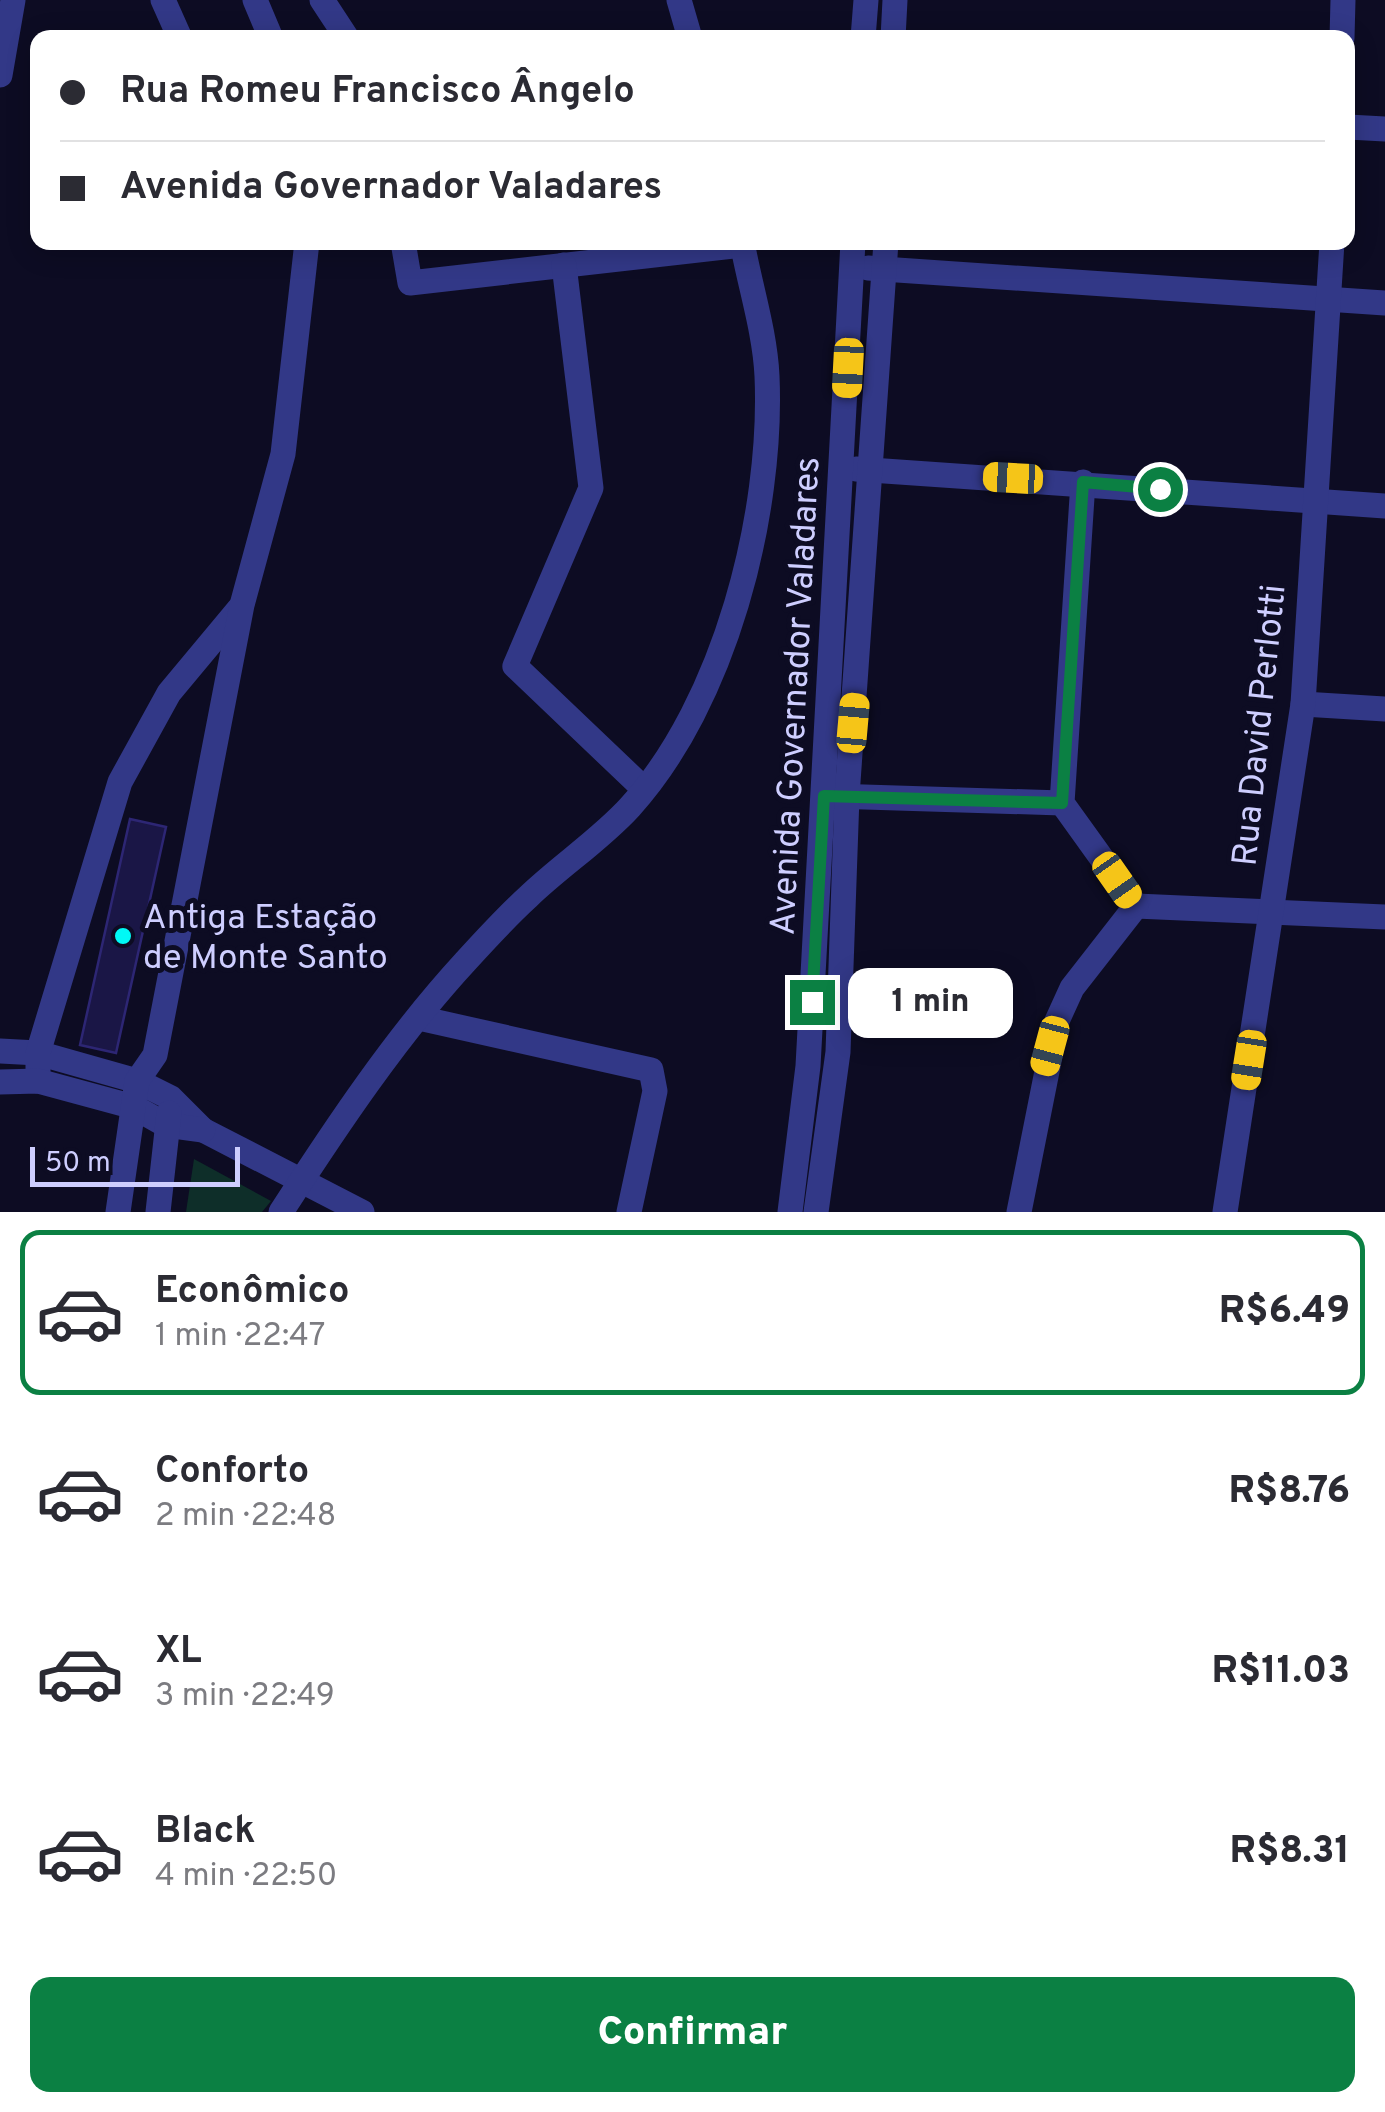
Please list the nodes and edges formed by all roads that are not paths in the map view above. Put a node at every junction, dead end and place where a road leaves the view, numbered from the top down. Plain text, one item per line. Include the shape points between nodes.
1 (14, 0) edge
2 (163, 0) edge
3 (256, 0) edge
4 (322, 0) edge
5 (678, 0) edge
6 (866, 0) edge
7 (896, 0) edge
8 (1343, 0) edge
9 (176, 30) edge
10 (267, 30) edge
11 (342, 30) edge
12 (687, 30) edge
13 (864, 30) edge
14 (894, 30) edge
15 (1342, 30) edge
16 (0, 76) edge
17 (1355, 126) edge
18 (1385, 128) edge
19 (306, 250) edge
20 (404, 250) edge
21 (691, 250) edge
22 (743, 250) edge
23 (886, 250) edge
24 (1331, 250) edge
25 (853, 255) edge
26 (564, 265) junction
27 (886, 269) junction
28 (1328, 300) junction
29 (1385, 303) edge
30 (842, 469) junction
31 (873, 470) junction
32 (1083, 482) junction
33 (1314, 503) junction
34 (1385, 506) edge
35 (242, 605) junction
36 (1303, 704) junction
37 (1385, 709) edge
38 (644, 789) junction
39 (836, 796) junction
40 (1062, 803) junction
41 (1136, 906) junction
42 (1273, 909) junction
43 (1385, 917) edge
44 (812, 1002) junction
45 (840, 1004) junction
46 (419, 1018) junction
47 (0, 1051) edge
48 (38, 1052) junction
49 (155, 1055) junction
50 (38, 1081) junction
51 (138, 1081) junction
52 (0, 1082) edge
53 (171, 1098) junction
54 (134, 1107) junction
55 (166, 1125) junction
56 (204, 1130) junction
57 (299, 1184) junction
58 (118, 1212) edge
59 (158, 1212) edge
60 (281, 1212) edge
61 (362, 1212) edge
62 (629, 1212) edge
63 (790, 1212) edge
64 (816, 1212) edge
65 (1020, 1212) edge
66 (1225, 1212) edge

1 - 16 street
2 - 9 street
3 - 10 street
4 - 11 street
5 - 12 street
6 - 13 street
7 - 14 street
8 - 15 street
17 - 18 street
19 - 35 street via 283,454
20 - 26 street via 410,282
21 - 26 street
22 - 38 street via 767,373 764,496 722,641 685,729
23 - 27 street, Avenida Governador Valadares
24 - 28 street, Rua David Perlotti
25 - 27 street
25 - 30 street, Avenida Governador Valadares
26 - 38 street via 590,488 515,666
27 - 28 street
27 - 31 street, Avenida Governador Valadares
28 - 29 street
28 - 33 street, Rua David Perlotti
30 - 31 street
30 - 39 street, Avenida Governador Valadares
31 - 32 street
31 - 39 street, Avenida Governador Valadares
32 - 33 street
32 - 40 street
33 - 34 street
33 - 36 street, Rua David Perlotti
35 - 48 street via 169,694 120,782
35 - 49 street
36 - 37 street
36 - 42 street, Rua David Perlotti
38 - 46 street via 526,898
39 - 40 street
39 - 44 street, Avenida Governador Valadares
39 - 45 street, Avenida Governador Valadares
40 - 41 street
41 - 42 street
41 - 65 street via 1093,957 1056,1021
42 - 43 street
42 - 66 street, Rua David Perlotti
44 - 45 street
44 - 63 street, Avenida Governador Valadares
45 - 64 street, Avenida Governador Valadares
46 - 57 street
46 - 62 street via 651,1070 655,1090
47 - 48 street
48 - 50 street
48 - 51 street
49 - 51 street
49 - 53 street
50 - 52 street
50 - 54 street
51 - 53 street
51 - 54 street
53 - 55 street
53 - 56 street
54 - 55 street
54 - 58 street
55 - 56 street
55 - 59 street
56 - 57 street
57 - 60 street
57 - 61 street

